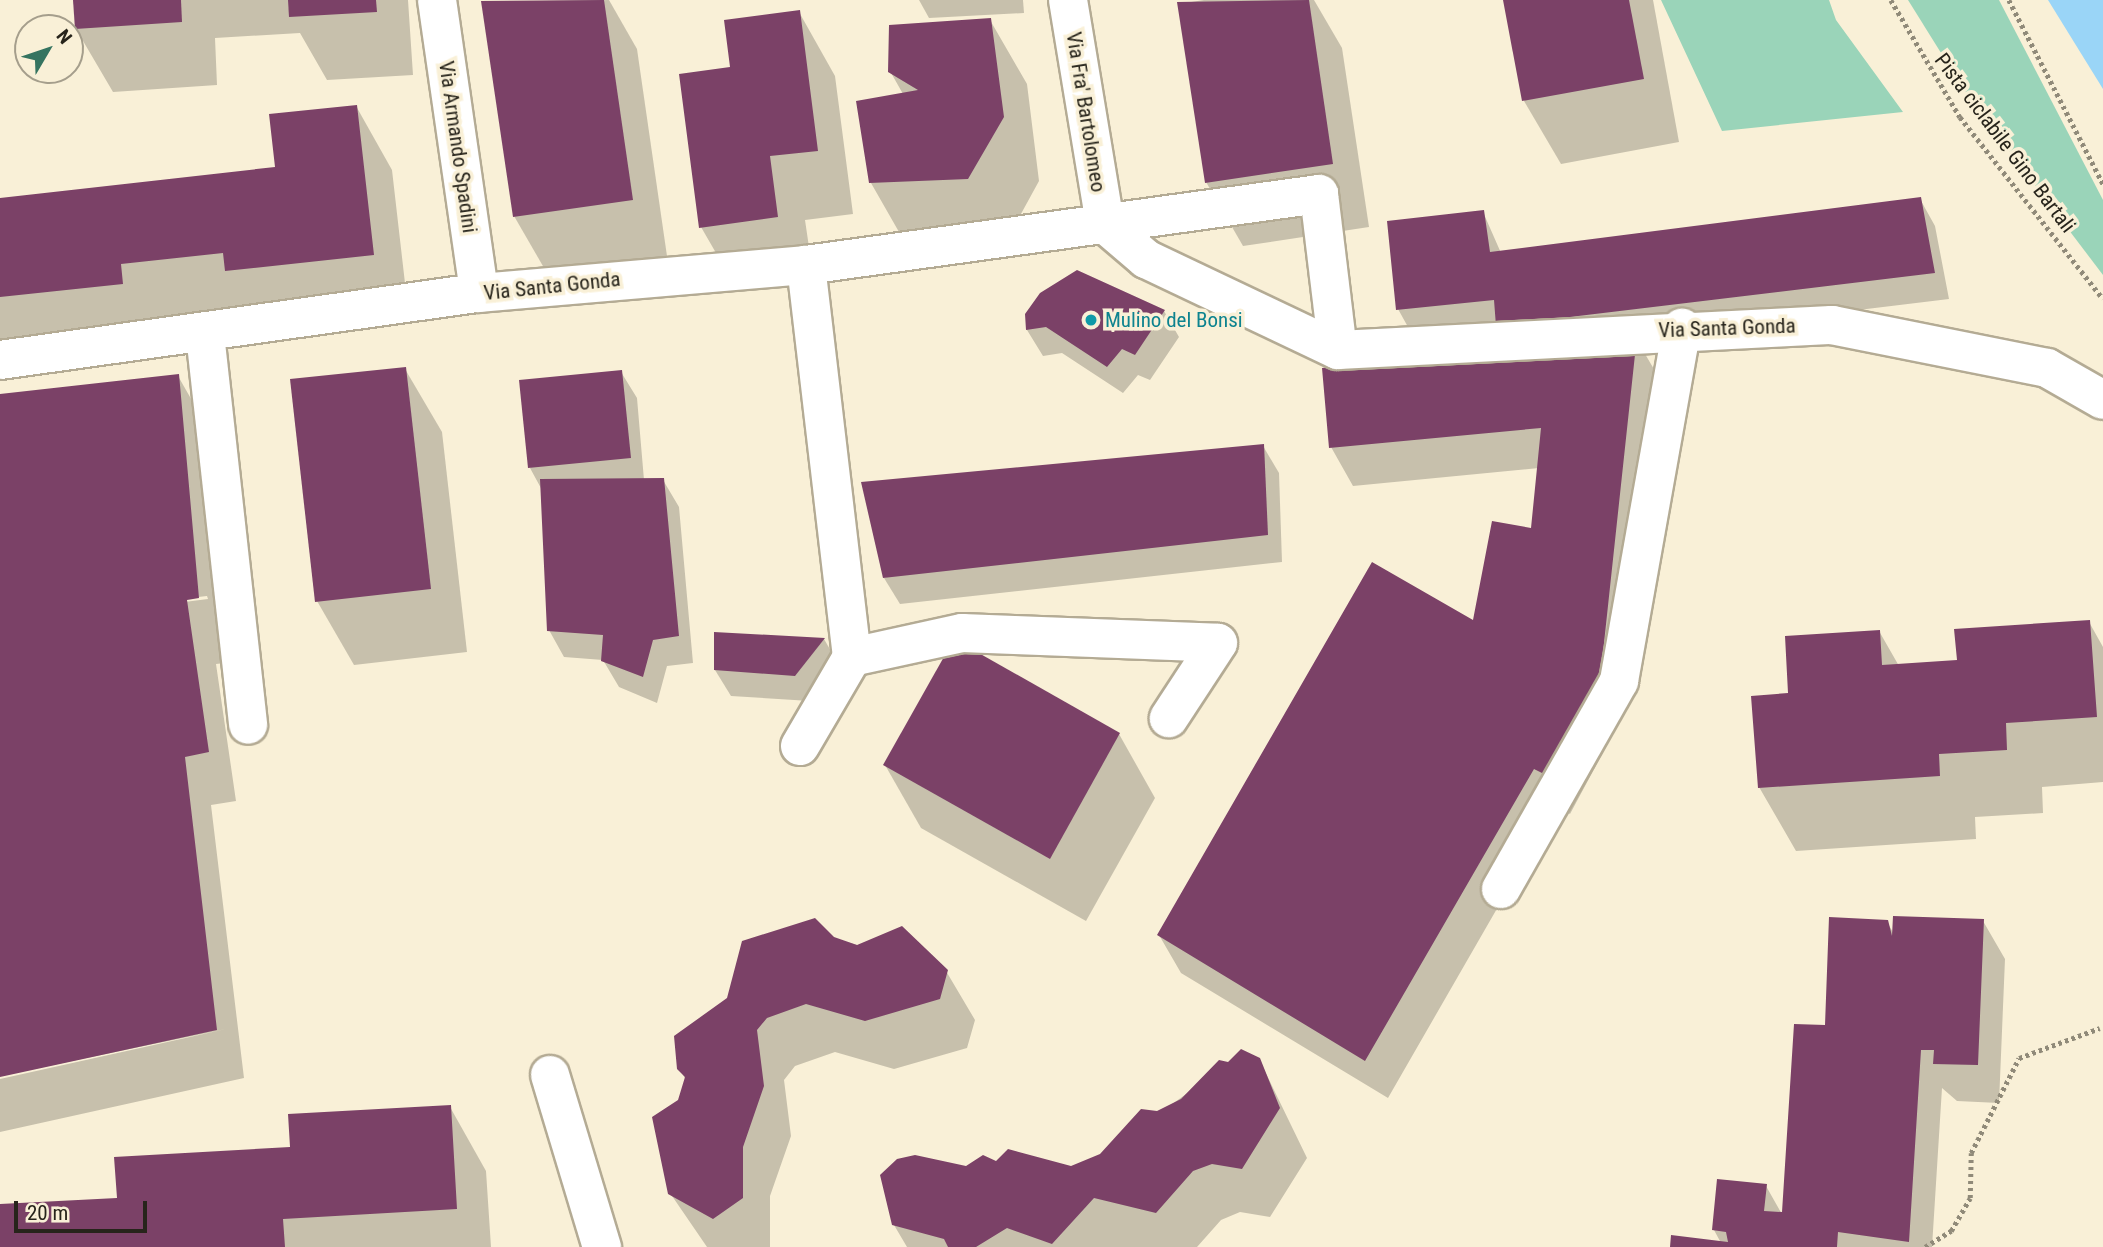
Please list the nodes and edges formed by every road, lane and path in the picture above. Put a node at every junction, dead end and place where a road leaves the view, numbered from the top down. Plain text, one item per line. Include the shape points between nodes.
1 (437, 0) edge
2 (1068, 0) edge
3 (1891, 0) edge
4 (2009, 0) edge
5 (2103, 184) edge
6 (1105, 224) junction
7 (806, 265) junction
8 (479, 293) junction
9 (2103, 299) edge
10 (1682, 328) junction
11 (205, 334) junction
12 (1338, 350) junction
13 (0, 360) edge
14 (2103, 400) edge
15 (852, 657) junction
16 (1169, 718) dead end
17 (248, 725) dead end
18 (800, 746) dead end
19 (1501, 889) dead end
20 (2100, 1028) dead end
21 (550, 1075) dead end
22 (602, 1247) edge
23 (1925, 1247) edge

1 - 8 street, Via Armando Spadini
2 - 6 street, Via Fra' Bartolomeo
3 - 9 path, Pista ciclabile Gino Bartali via 1905,35 1959,117
4 - 5 path
6 - 7 street, Via Santa Gonda
6 - 12 street, Via Santa Gonda via 1146,259
6 - 12 street, Via Santa Gonda via 1319,194
7 - 8 street, Via Santa Gonda
7 - 15 street
8 - 11 street, Via Santa Gonda
10 - 12 street, Via Santa Gonda
10 - 14 street, Via Santa Gonda via 1832,325 1943,343 2047,368
10 - 19 street via 1619,681
11 - 13 street, Via Santa Gonda
11 - 17 street
15 - 16 street via 962,633 1218,643
15 - 18 street
20 - 23 path via 2020,1058 1971,1153 1970,1198 1951,1231
21 - 22 street

